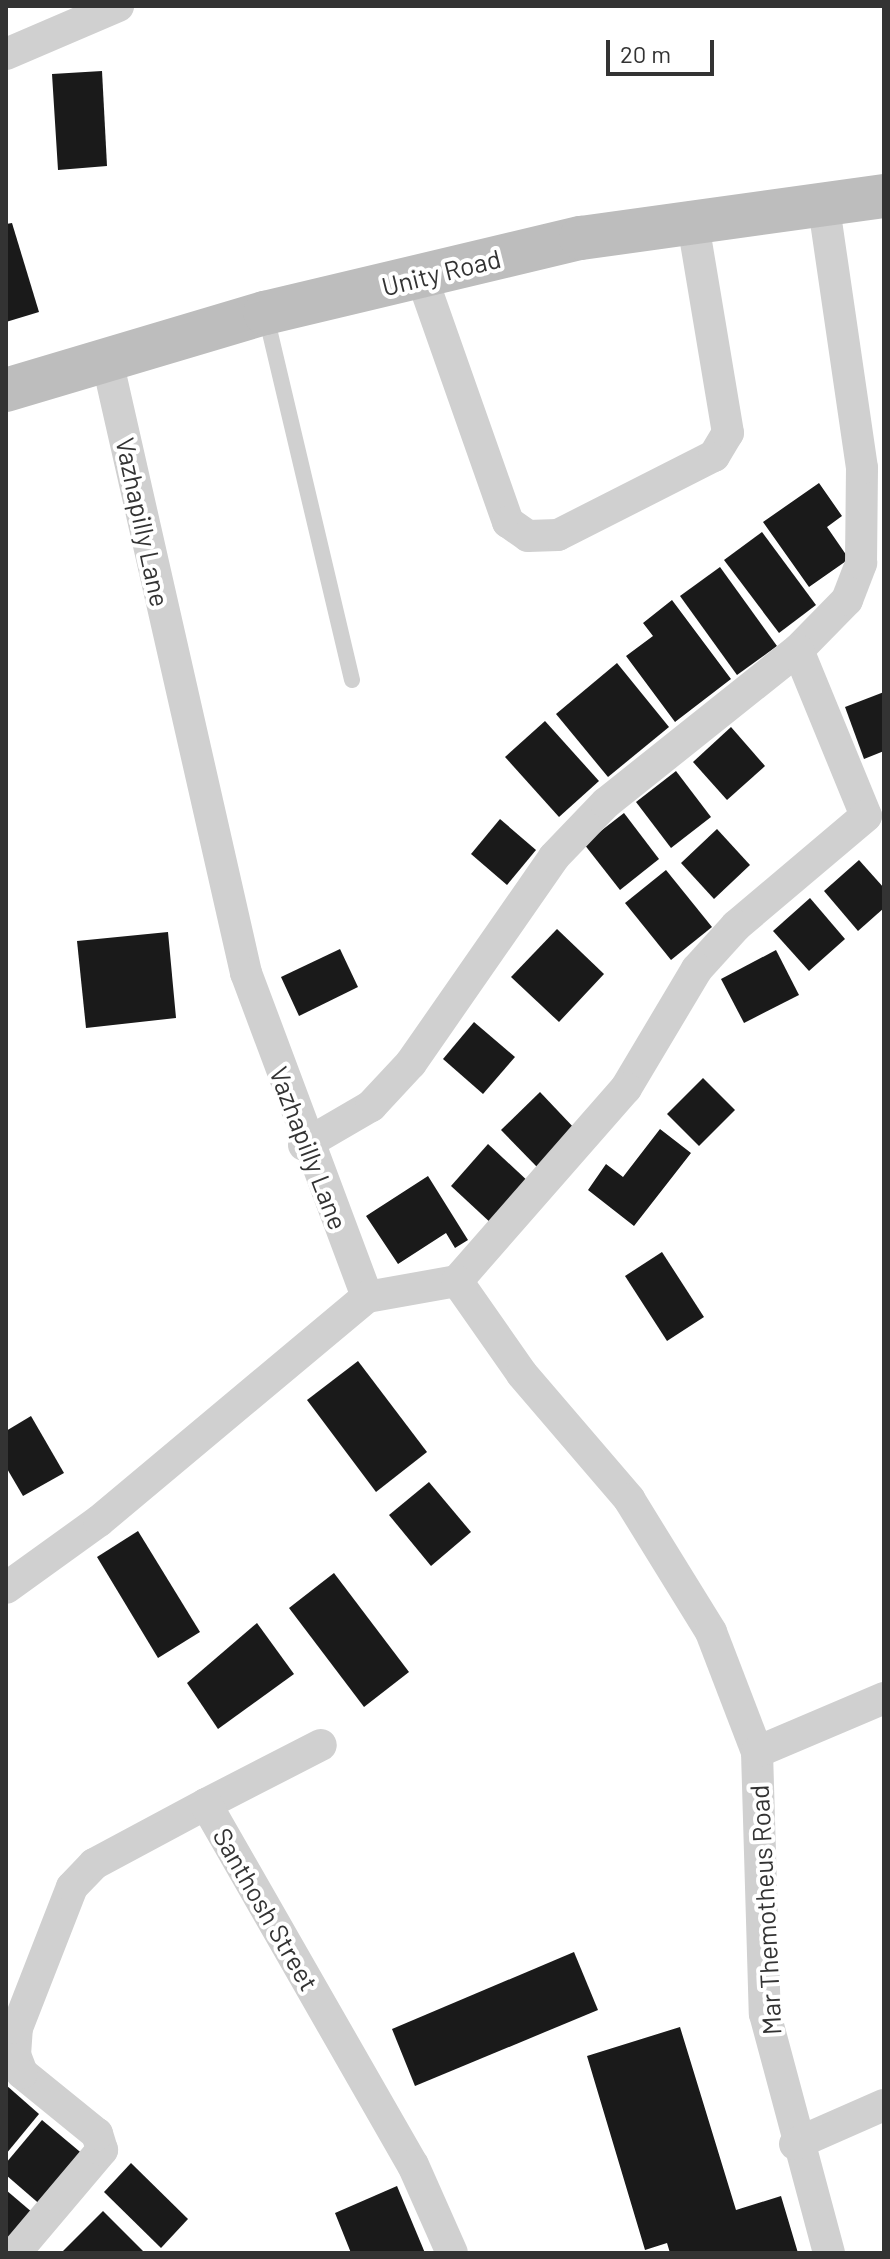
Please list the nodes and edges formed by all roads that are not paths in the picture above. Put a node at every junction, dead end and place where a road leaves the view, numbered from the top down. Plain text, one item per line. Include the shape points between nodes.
1 (118, 6) edge
2 (6, 54) edge
3 (884, 196) edge
4 (823, 200) junction
5 (692, 217) junction
6 (422, 278) junction
7 (265, 313) junction
8 (107, 360) junction
9 (6, 390) edge
10 (798, 650) junction
11 (352, 680) dead end
12 (875, 820) edge
13 (304, 1145) junction
14 (457, 1281) junction
15 (367, 1297) junction
16 (6, 1588) edge
17 (884, 1698) edge
18 (321, 1745) dead end
19 (757, 1752) junction
20 (206, 1804) junction
21 (884, 2105) edge
22 (795, 2144) junction
23 (15, 2253) edge
24 (452, 2253) edge
25 (829, 2253) edge

1 - 2 street
3 - 4 street, Unity Road
4 - 5 street, Unity Road
4 - 10 street via 862,468 861,563 847,600
5 - 6 street, Unity Road
5 - 6 street via 728,433 714,456 558,535 528,536 508,522
6 - 7 street, Unity Road
7 - 8 street, Unity Road
7 - 11 lane
8 - 9 street, Unity Road
8 - 13 street, Vazhapilly Lane via 246,973
10 - 12 street
10 - 13 street via 606,803 554,857 411,1063 371,1106
12 - 14 street via 736,926 697,969 626,1088
13 - 15 street, Vazhapilly Lane
14 - 15 street
14 - 19 street via 522,1374 629,1499 711,1632
15 - 16 street via 99,1521
17 - 19 street
18 - 20 street
19 - 22 street, Mar Themotheus Road via 765,2014
20 - 23 street, Santhosh Street via 94,1864 72,1887 17,2028 15,2055 22,2073 97,2134 102,2150
20 - 24 street, Santhosh Street via 413,2165
21 - 22 street
22 - 25 street, Mar Themotheus Road

